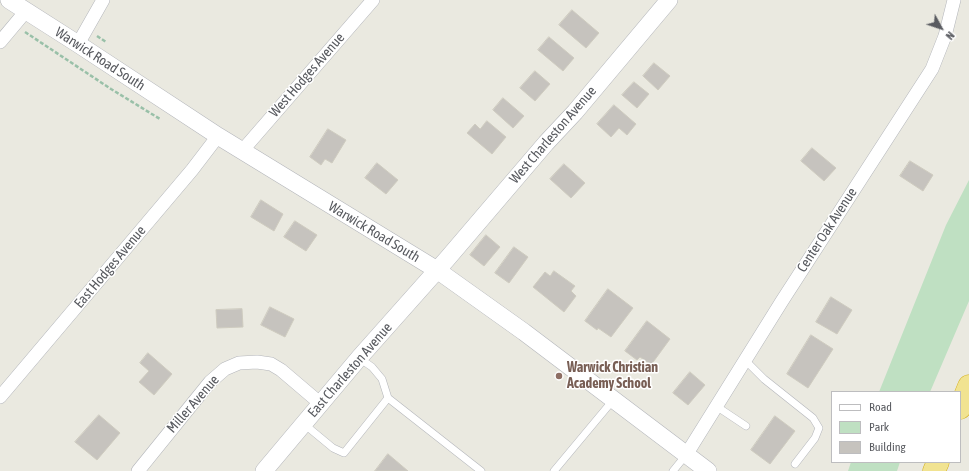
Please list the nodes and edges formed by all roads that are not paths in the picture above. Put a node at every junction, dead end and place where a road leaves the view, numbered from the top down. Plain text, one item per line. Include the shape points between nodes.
1 (9, 0) edge
2 (103, 0) edge
3 (374, 0) edge
4 (669, 0) edge
5 (954, 0) edge
6 (26, 11) junction
7 (0, 42) edge
8 (78, 44) junction
9 (218, 136) junction
10 (242, 151) junction
11 (437, 270) junction
12 (359, 358) junction
13 (745, 360) junction
14 (969, 386) edge
15 (0, 397) edge
16 (388, 398) junction
17 (614, 399) junction
18 (321, 404) junction
19 (716, 406) junction
20 (961, 406) edge
21 (304, 424) junction
22 (746, 426) dead end
23 (686, 455) junction
24 (795, 464) dead end
25 (138, 471) edge
26 (264, 471) edge
27 (481, 471) edge
28 (554, 471) edge
29 (673, 471) edge
30 (708, 471) edge

1 - 6 street, Warwick Road South
2 - 8 street
3 - 10 street, West Hodges Avenue
4 - 11 street, West Charleston Avenue
5 - 13 street, Center Oak Avenue via 945,36 932,69
6 - 7 street
6 - 8 street, Warwick Road South
8 - 9 street, Warwick Road South
9 - 10 street, Warwick Road South
9 - 15 street, East Hodges Avenue
10 - 11 street, Warwick Road South
11 - 12 street, East Charleston Avenue
11 - 17 street, Warwick Road South
12 - 16 lane via 372,367 382,379
12 - 18 street, East Charleston Avenue
13 - 19 street, Center Oak Avenue
13 - 24 lane via 764,379 813,418 819,428 815,438
14 - 20 highway
16 - 21 lane via 344,453 333,448
16 - 27 lane
17 - 23 street, Warwick Road South
17 - 28 lane
18 - 21 street, East Charleston Avenue
18 - 25 street, Miller Avenue via 271,364 240,363 225,369 210,382
19 - 22 lane
19 - 23 street, Center Oak Avenue
21 - 26 street, East Charleston Avenue
23 - 29 lane
23 - 30 street, Warwick Road South

